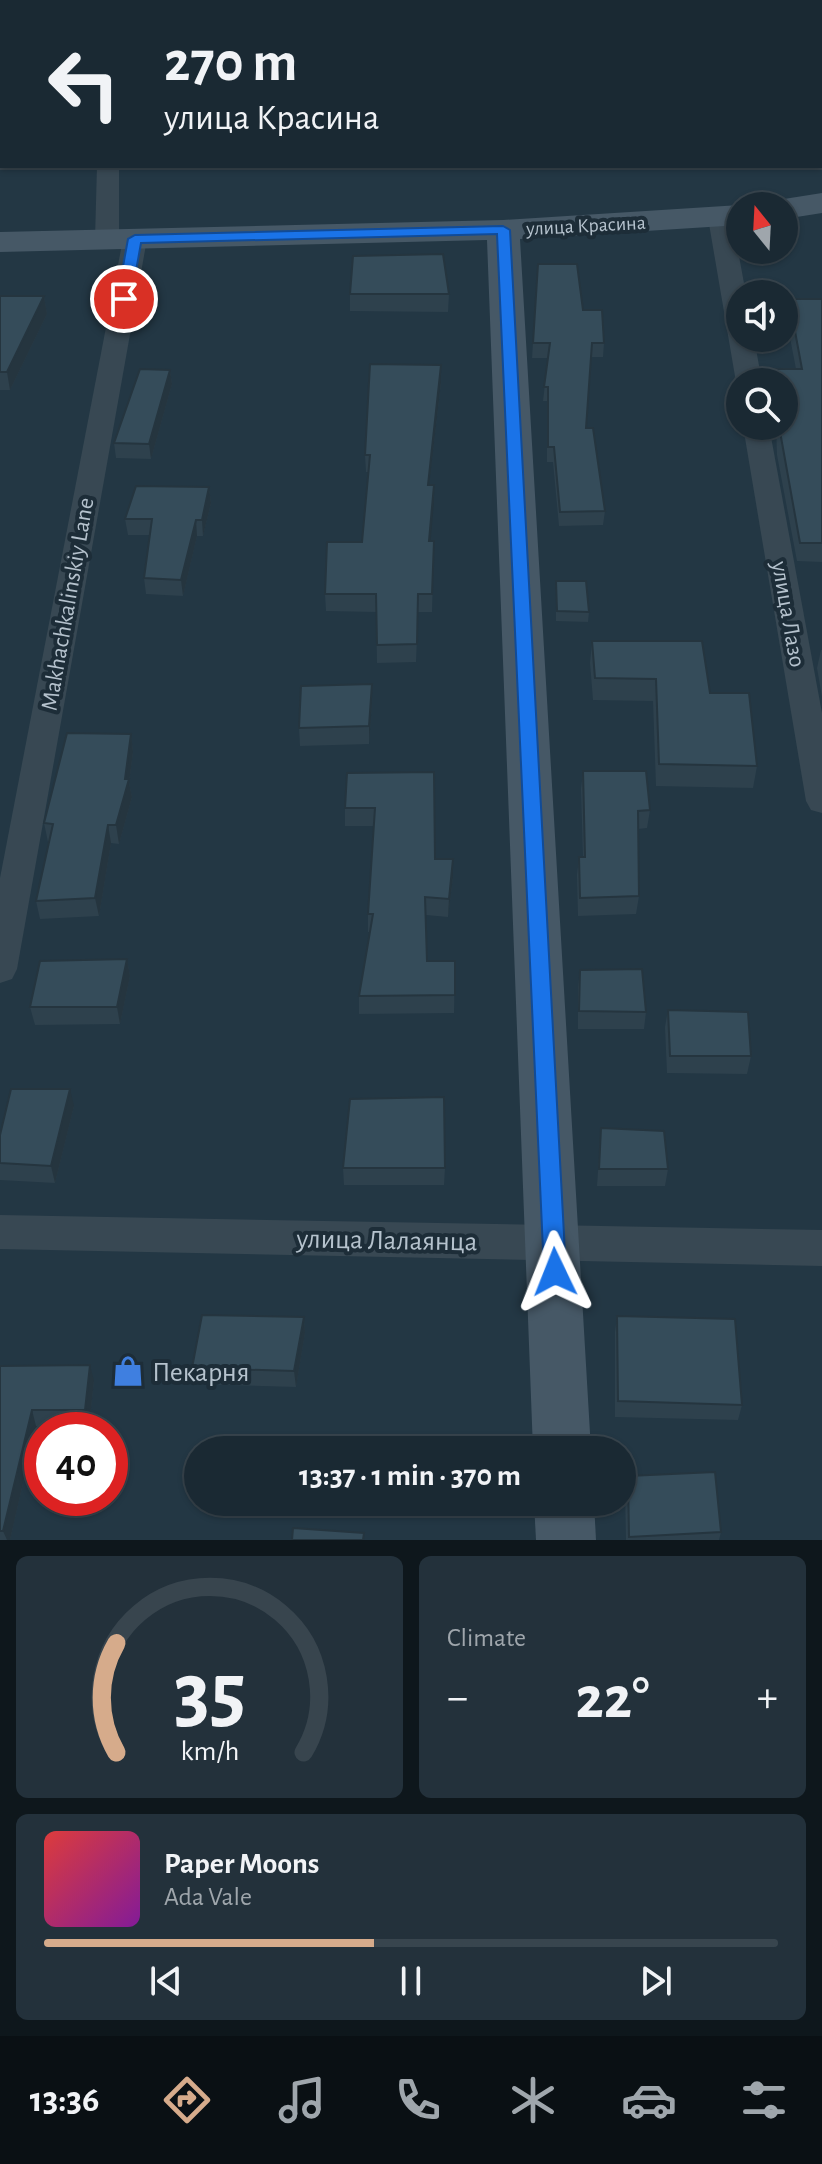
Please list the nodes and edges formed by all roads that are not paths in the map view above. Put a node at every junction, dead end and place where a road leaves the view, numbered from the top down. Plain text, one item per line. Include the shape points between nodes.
1 (108, 168) edge
2 (822, 203) edge
3 (798, 207) edge
4 (726, 216) edge
5 (503, 230) junction
6 (121, 239) junction
7 (0, 242) edge
8 (758, 440) edge
9 (822, 801) edge
10 (0, 969) edge
11 (0, 1232) edge
12 (554, 1242) junction
13 (822, 1248) edge
14 (561, 1436) edge
15 (565, 1516) edge
16 (566, 1540) edge

1 - 6 street, Makhachkalinskiy Lane
2 - 3 street
4 - 5 street, улица Красина
5 - 6 street, улица Красина
5 - 12 street
6 - 7 street, улица Красина
6 - 10 street, Makhachkalinskiy Lane
8 - 9 street, улица Лазо
11 - 12 street, улица Лалаянца
12 - 13 street, улица Лалаянца
12 - 14 street
15 - 16 street

